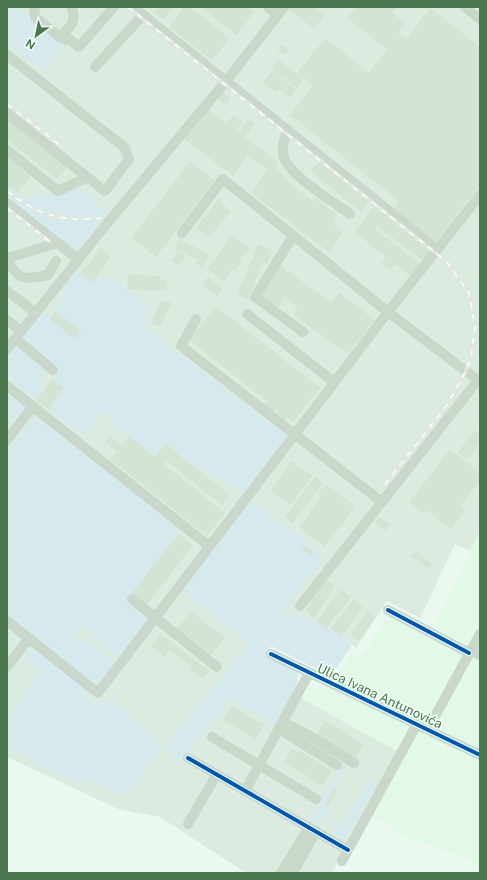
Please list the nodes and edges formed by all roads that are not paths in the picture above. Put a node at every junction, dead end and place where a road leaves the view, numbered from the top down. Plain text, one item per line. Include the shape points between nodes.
1 (34, 7) edge
2 (71, 7) edge
3 (114, 7) edge
4 (133, 7) edge
5 (268, 7) edge
6 (465, 7) edge
7 (281, 11) edge
8 (143, 15) junction
9 (480, 19) edge
10 (74, 42) junction
11 (7, 55) edge
12 (95, 67) dead end
13 (226, 80) junction
14 (7, 113) edge
15 (287, 129) junction
16 (7, 150) edge
17 (87, 177) junction
18 (480, 195) edge
19 (7, 203) edge
20 (350, 214) dead end
21 (182, 233) dead end
22 (293, 236) junction
23 (58, 243) junction
24 (437, 249) junction
25 (7, 259) edge
26 (78, 259) junction
27 (56, 261) dead end
28 (7, 291) edge
29 (388, 312) junction
30 (36, 313) junction
31 (247, 314) dead end
32 (196, 319) dead end
33 (7, 320) edge
34 (303, 332) dead end
35 (18, 335) junction
36 (7, 349) edge
37 (53, 370) dead end
38 (479, 381) edge
39 (334, 382) junction
40 (7, 386) edge
41 (33, 406) junction
42 (295, 434) junction
43 (7, 440) edge
44 (382, 502) junction
45 (209, 546) junction
46 (132, 599) dead end
47 (300, 606) dead end
48 (388, 610) dead end
49 (155, 617) junction
50 (7, 621) edge
51 (480, 634) edge
52 (29, 638) junction
53 (473, 653) edge
54 (271, 654) dead end
55 (7, 667) edge
56 (217, 667) dead end
57 (309, 673) junction
58 (417, 724) junction
59 (281, 725) junction
60 (428, 729) junction
61 (212, 737) dead end
62 (480, 755) edge
63 (188, 758) dead end
64 (354, 763) dead end
65 (259, 765) junction
66 (337, 765) dead end
67 (217, 774) junction
68 (245, 791) junction
69 (316, 799) dead end
70 (188, 824) dead end
71 (312, 829) junction
72 (348, 850) junction
73 (342, 860) dead end
74 (281, 873) edge
75 (293, 873) edge

1 - 10 street via 35,17 60,38
2 - 10 street via 75,15 73,23 63,34
3 - 10 street via 79,46
4 - 8 street
5 - 7 street
6 - 9 street
7 - 13 street
8 - 12 street
8 - 13 street
11 - 17 street via 124,147 129,159 105,191
13 - 15 street
13 - 26 street
14 - 17 street
15 - 20 street via 283,156 288,165
15 - 24 street
16 - 17 street via 58,191
18 - 24 street
19 - 23 street
21 - 22 street via 224,179
22 - 29 street
22 - 34 street via 255,297
23 - 25 street
23 - 26 street
24 - 29 street
25 - 27 street via 19,277 27,279 48,276
26 - 30 street
28 - 30 street
29 - 38 street
29 - 39 street
30 - 35 street
31 - 39 street
32 - 42 street via 181,346
33 - 35 street
35 - 36 street
35 - 37 street
38 - 44 street
39 - 42 street
40 - 41 street
41 - 43 street
41 - 45 street
42 - 44 street
42 - 45 street
44 - 47 street
45 - 49 street
46 - 49 street
48 - 53 street
49 - 52 street via 98,693
49 - 56 street
50 - 52 street
51 - 53 street
52 - 55 street
53 - 60 street
54 - 57 street, Ulica Ivana Antunovića
57 - 58 street, Ulica Ivana Antunovića
57 - 59 street
58 - 60 street, Ulica Ivana Antunovića
58 - 72 street
59 - 64 street via 307,734
59 - 65 street
59 - 66 street
60 - 62 street, Ulica Ivana Antunovića
61 - 65 street
63 - 67 street
65 - 68 street
65 - 69 street
67 - 68 street
67 - 70 street
68 - 71 street
71 - 72 street
71 - 74 street
71 - 75 street
72 - 73 street

